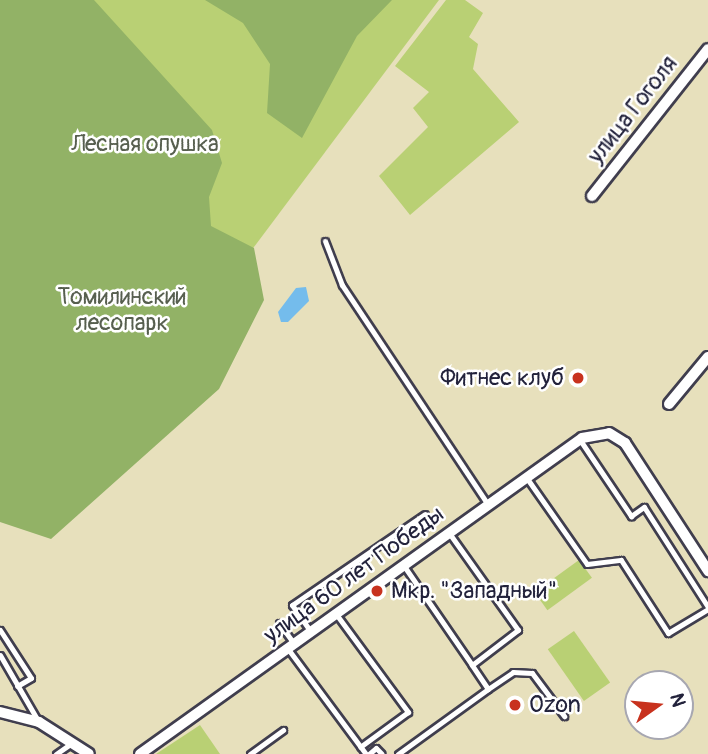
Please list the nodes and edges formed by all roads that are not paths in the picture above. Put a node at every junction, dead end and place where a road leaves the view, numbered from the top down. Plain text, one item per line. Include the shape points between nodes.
1 (708, 49) edge
2 (592, 196) dead end
3 (325, 241) dead end
4 (708, 357) edge
5 (669, 404) dead end
6 (579, 440) junction
7 (526, 477) junction
8 (488, 505) junction
9 (425, 514) dead end
10 (449, 533) junction
11 (404, 566) junction
12 (708, 571) edge
13 (708, 608) edge
14 (336, 614) junction
15 (279, 623) dead end
16 (0, 630) edge
17 (311, 632) junction
18 (291, 646) junction
19 (1, 660) edge
20 (472, 665) junction
21 (17, 685) junction
22 (488, 689) junction
23 (0, 712) edge
24 (564, 716) dead end
25 (39, 722) junction
26 (283, 730) dead end
27 (72, 743) junction
28 (360, 747) junction
29 (57, 754) edge
30 (89, 754) edge
31 (141, 754) edge
32 (250, 754) edge
33 (368, 754) edge
34 (382, 754) edge
35 (398, 754) edge

1 - 2 street, улица Гоголя
3 - 8 lane via 342,285
4 - 5 street
6 - 7 street, улица 60 лет Победы
6 - 12 street, улица 60 лет Победы via 609,433 625,443
6 - 13 lane via 631,516 644,508
7 - 8 street, улица 60 лет Победы
7 - 13 lane via 587,564 621,560 668,633
8 - 10 street, улица 60 лет Победы
9 - 17 lane via 292,605
10 - 11 street, улица 60 лет Победы
10 - 20 lane via 518,630
11 - 14 street, улица 60 лет Победы
11 - 20 lane
14 - 17 street, улица 60 лет Победы
14 - 28 lane via 408,712
15 - 18 lane
16 - 21 lane via 30,678
17 - 18 street, улица 60 лет Победы
18 - 28 lane
18 - 31 street, улица 60 лет Победы
19 - 21 lane
20 - 22 lane
21 - 25 lane
22 - 24 lane via 513,672 532,673
22 - 35 lane
23 - 25 street
25 - 27 street
26 - 32 lane
27 - 29 lane
27 - 30 street
28 - 33 lane
33 - 34 lane via 376,748

